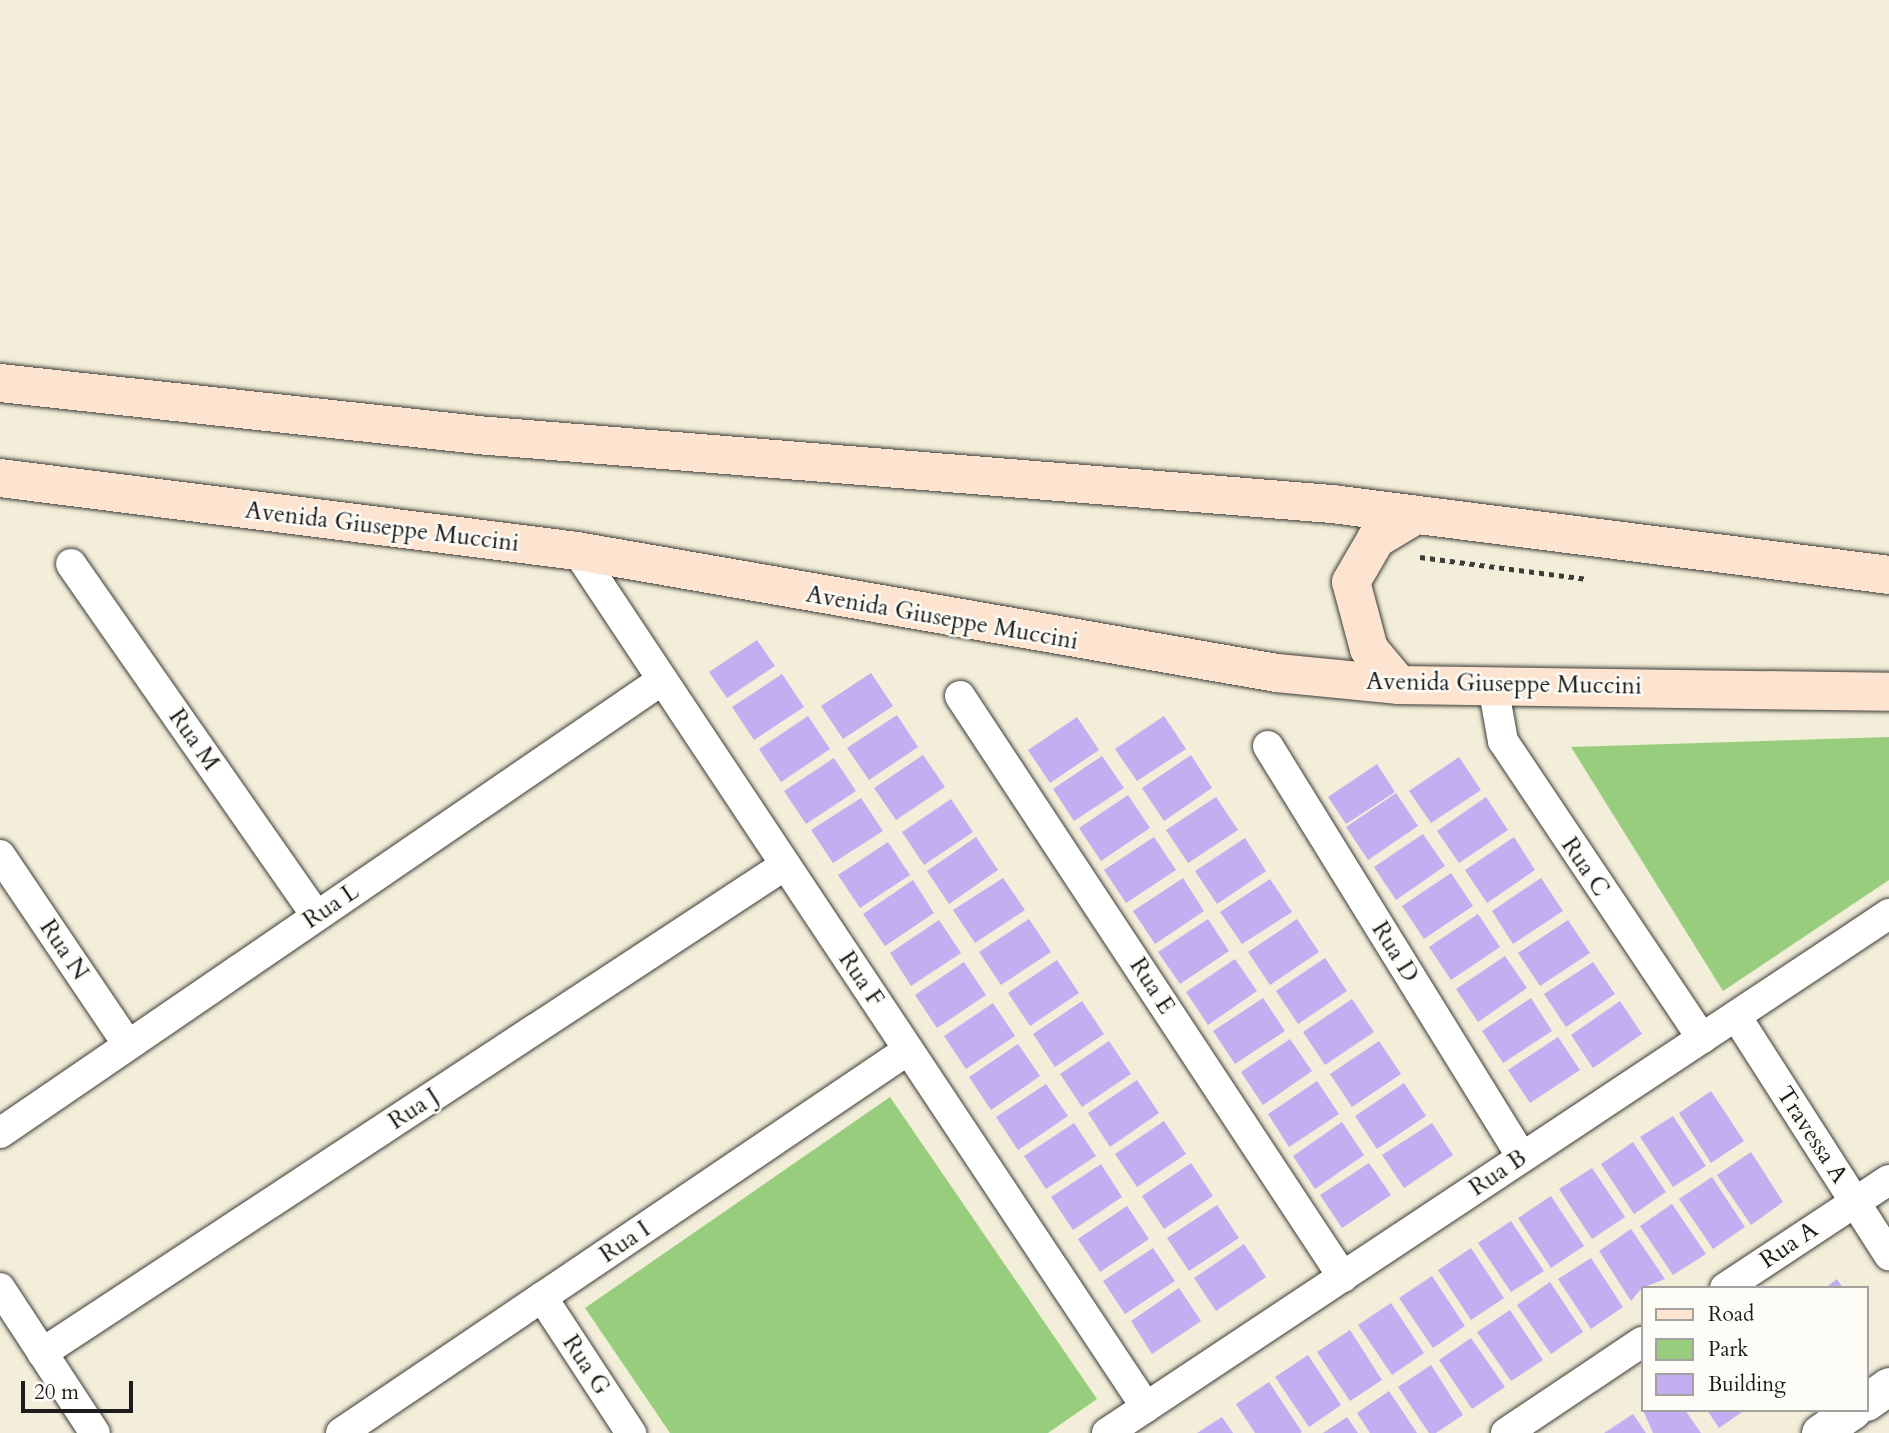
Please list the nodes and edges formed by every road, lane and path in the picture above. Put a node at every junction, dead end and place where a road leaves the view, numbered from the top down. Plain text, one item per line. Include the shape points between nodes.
1 (0, 383) edge
2 (0, 478) edge
3 (1416, 515) junction
4 (576, 551) junction
5 (71, 564) dead end
6 (1889, 575) edge
7 (662, 680) junction
8 (1399, 685) junction
9 (1493, 686) junction
10 (1889, 692) edge
11 (960, 696) dead end
12 (1268, 746) dead end
13 (0, 855) edge
14 (785, 865) junction
15 (1889, 914) edge
16 (317, 916) junction
17 (1736, 1016) junction
18 (1702, 1038) junction
19 (128, 1045) junction
20 (908, 1050) junction
21 (0, 1133) edge
22 (1522, 1157) junction
23 (1889, 1180) edge
24 (1855, 1201) junction
25 (1889, 1255) edge
26 (1343, 1277) junction
27 (1728, 1286) edge
28 (0, 1288) edge
29 (542, 1297) junction
30 (1640, 1343) edge
31 (43, 1353) junction
32 (1889, 1386) edge
33 (1868, 1401) edge
34 (1146, 1407) junction
35 (1850, 1412) edge
36 (354, 1429) edge
37 (95, 1433) edge
38 (631, 1433) edge
39 (1107, 1433) edge
40 (1506, 1433) edge
41 (1820, 1433) edge

1 - 3 main road via 490,436
2 - 4 main road, Avenida Giuseppe Muccini
3 - 6 main road
3 - 8 main road via 1376,539 1352,582 1369,649
4 - 7 street, Rua F
4 - 8 main road, Avenida Giuseppe Muccini via 1047,637
5 - 16 street, Rua M
7 - 14 street, Rua F
7 - 16 street, Rua L
8 - 9 main road, Avenida Giuseppe Muccini
9 - 10 main road, Avenida Giuseppe Muccini
9 - 18 street, Rua C via 1503,741
11 - 26 street, Rua E
12 - 22 street, Rua D
13 - 19 street, Rua N
14 - 20 street, Rua F
14 - 31 street, Rua J
15 - 17 street, Rua B
16 - 19 street, Rua L
17 - 18 street, Rua B
17 - 24 street, Travessa A
18 - 22 street, Rua B
19 - 21 street, Rua L
20 - 29 street, Rua I
20 - 34 street, Rua F
22 - 26 street, Rua B
23 - 24 street, Rua A
24 - 25 street, Travessa A
24 - 27 street, Rua A
26 - 34 street, Rua B
28 - 31 street
29 - 36 street, Rua I
29 - 38 street, Rua G
30 - 40 street
31 - 37 street
32 - 33 street
34 - 39 street, Rua B
35 - 41 street

